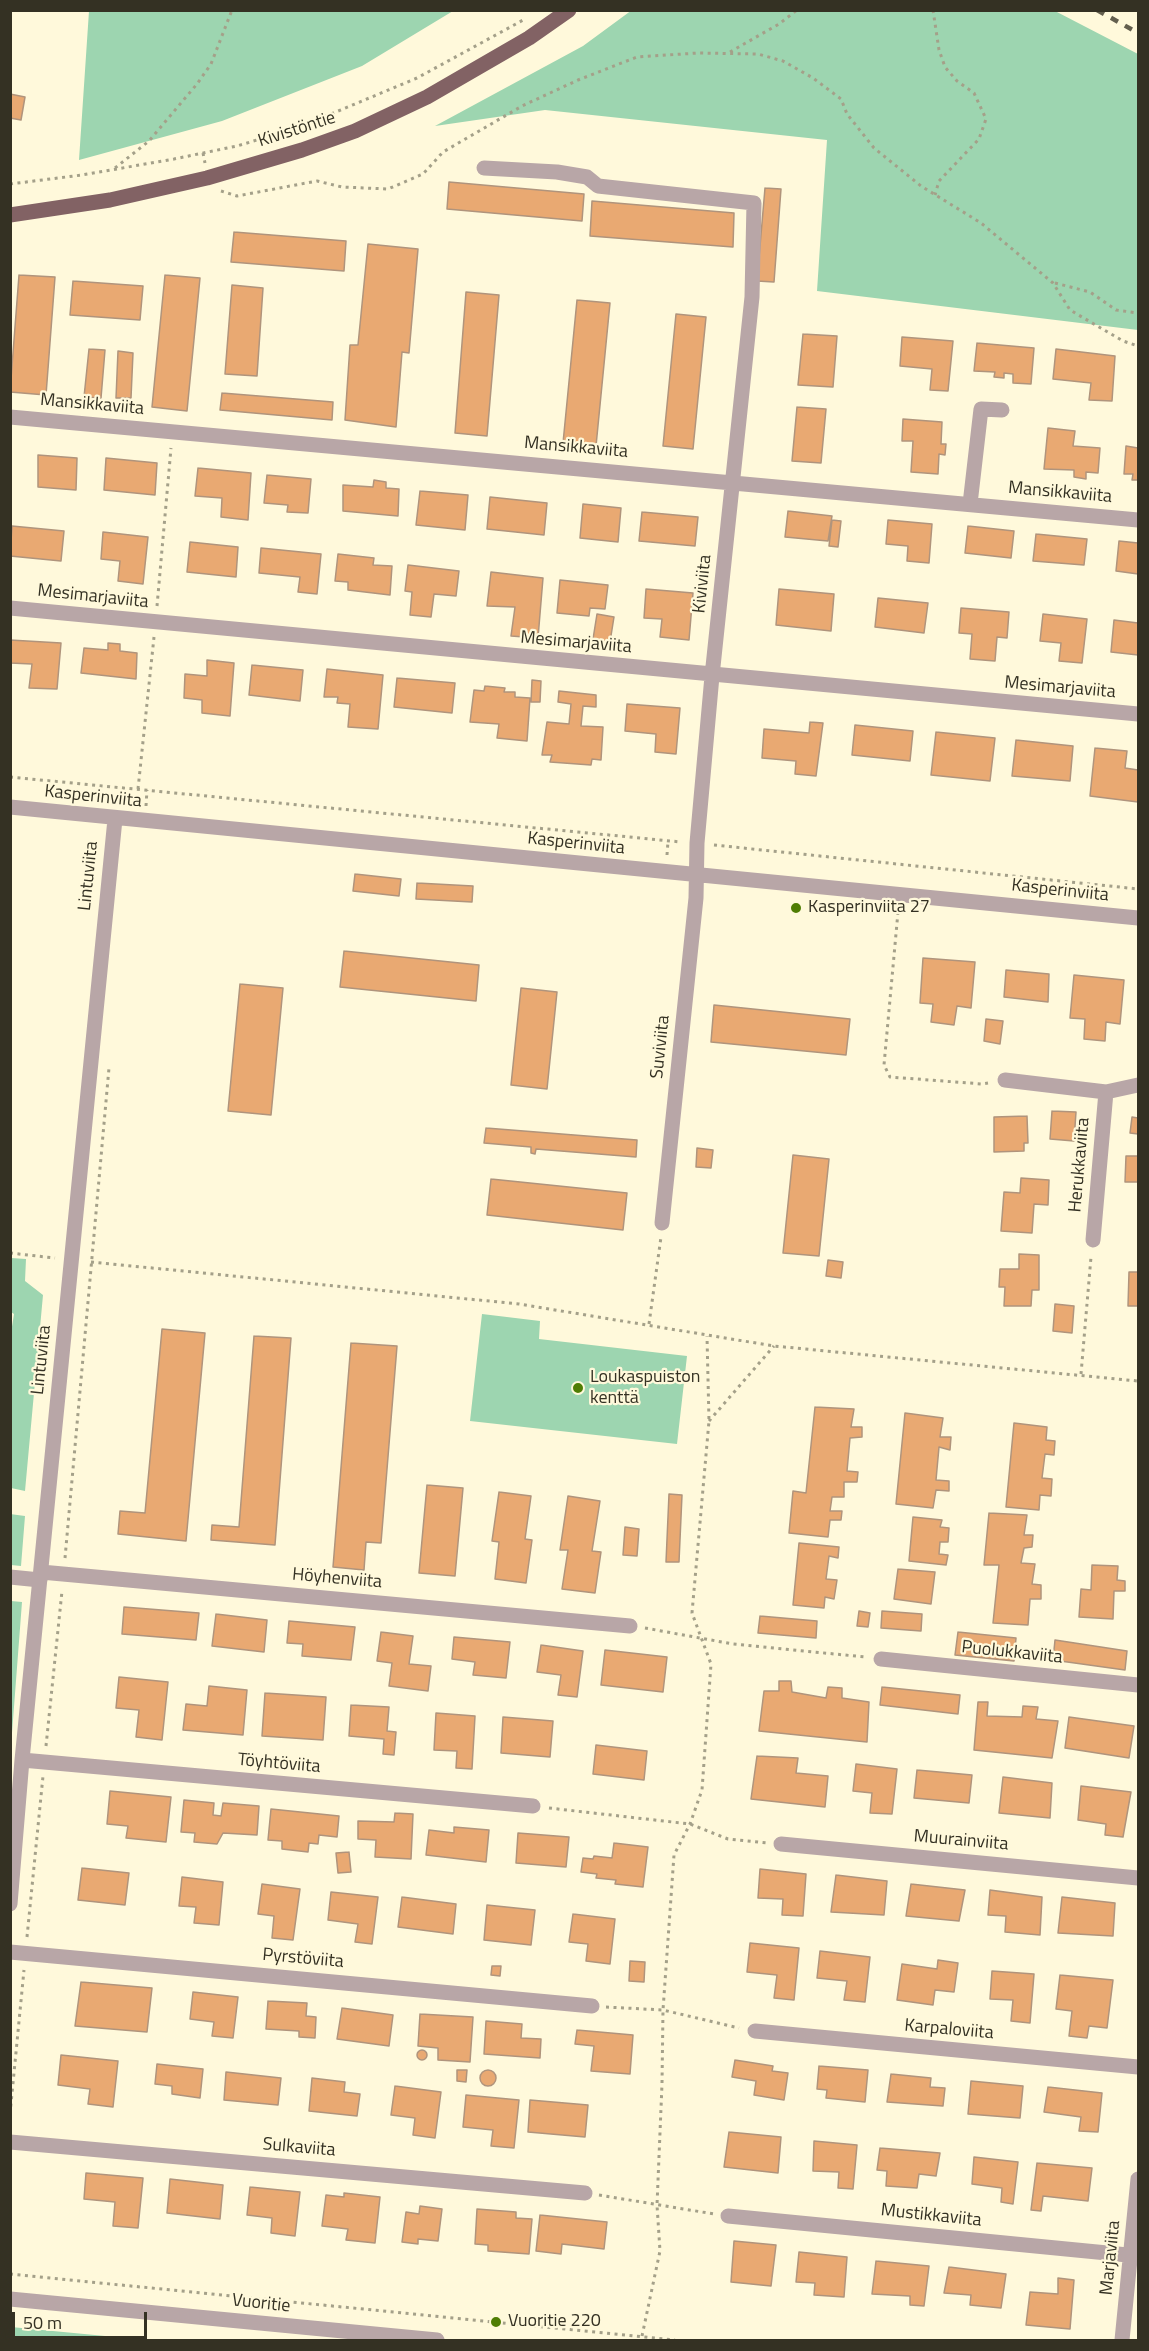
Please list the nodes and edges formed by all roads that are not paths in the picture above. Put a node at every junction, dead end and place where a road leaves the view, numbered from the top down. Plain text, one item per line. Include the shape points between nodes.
1 (568, 10) edge
2 (484, 168) dead end
3 (10, 215) edge
4 (1002, 410) dead end
5 (10, 417) edge
6 (734, 482) junction
7 (970, 504) junction
8 (1138, 520) edge
9 (10, 608) edge
10 (712, 675) junction
11 (1138, 714) edge
12 (10, 807) edge
13 (115, 819) junction
14 (696, 875) junction
15 (1138, 918) edge
16 (1005, 1080) road end
17 (1138, 1085) edge
18 (1106, 1092) junction
19 (663, 1223) road end
20 (1093, 1240) road end
21 (41, 1576) junction
22 (10, 1577) edge
23 (630, 1626) road end
24 (881, 1659) road end
25 (1138, 1685) edge
26 (22, 1761) junction
27 (533, 1806) road end
28 (781, 1844) road end
29 (1138, 1878) edge
30 (10, 1904) edge
31 (18, 1952) edge
32 (592, 2006) road end
33 (755, 2031) road end
34 (1138, 2067) edge
35 (10, 2142) edge
36 (1138, 2179) edge
37 (585, 2193) road end
38 (728, 2216) road end
39 (1135, 2256) edge
40 (10, 2299) edge
41 (437, 2340) edge
42 (1122, 2340) edge

1 - 3 main road, Kivistöntie via 529,38 427,97 355,131 207,178 110,200
2 - 6 street, Kiviviita via 557,172 587,177 598,186 754,203 752,297
4 - 7 street via 981,409
5 - 6 street, Mansikkaviita
6 - 7 street, Mansikkaviita
6 - 10 street, Kiviviita
7 - 8 street, Mansikkaviita
9 - 10 street, Mesimarjaviita
10 - 11 street, Mesimarjaviita
10 - 14 street, Kiviviita
12 - 13 street, Kasperinviita
13 - 14 street, Kasperinviita
13 - 21 street, Lintuviita
14 - 15 street, Kasperinviita
14 - 19 street, Suviviita
16 - 18 street
17 - 18 street
18 - 20 street, Herukkaviita
21 - 22 street, Höyhenviita
21 - 23 street, Höyhenviita via 64,1574
21 - 26 street, Lintuviita
24 - 25 street, Puolukkaviita
26 - 27 street, Töyhtöviita
26 - 30 street, Lintuviita
28 - 29 street, Muurainviita
31 - 32 street, Pyrstöviita
33 - 34 street, Karpaloviita
35 - 37 street, Sulkaviita
36 - 39 street, Marjaviita
38 - 39 street, Mustikkaviita
39 - 42 street, Marjaviita
40 - 41 street, Vuoritie

